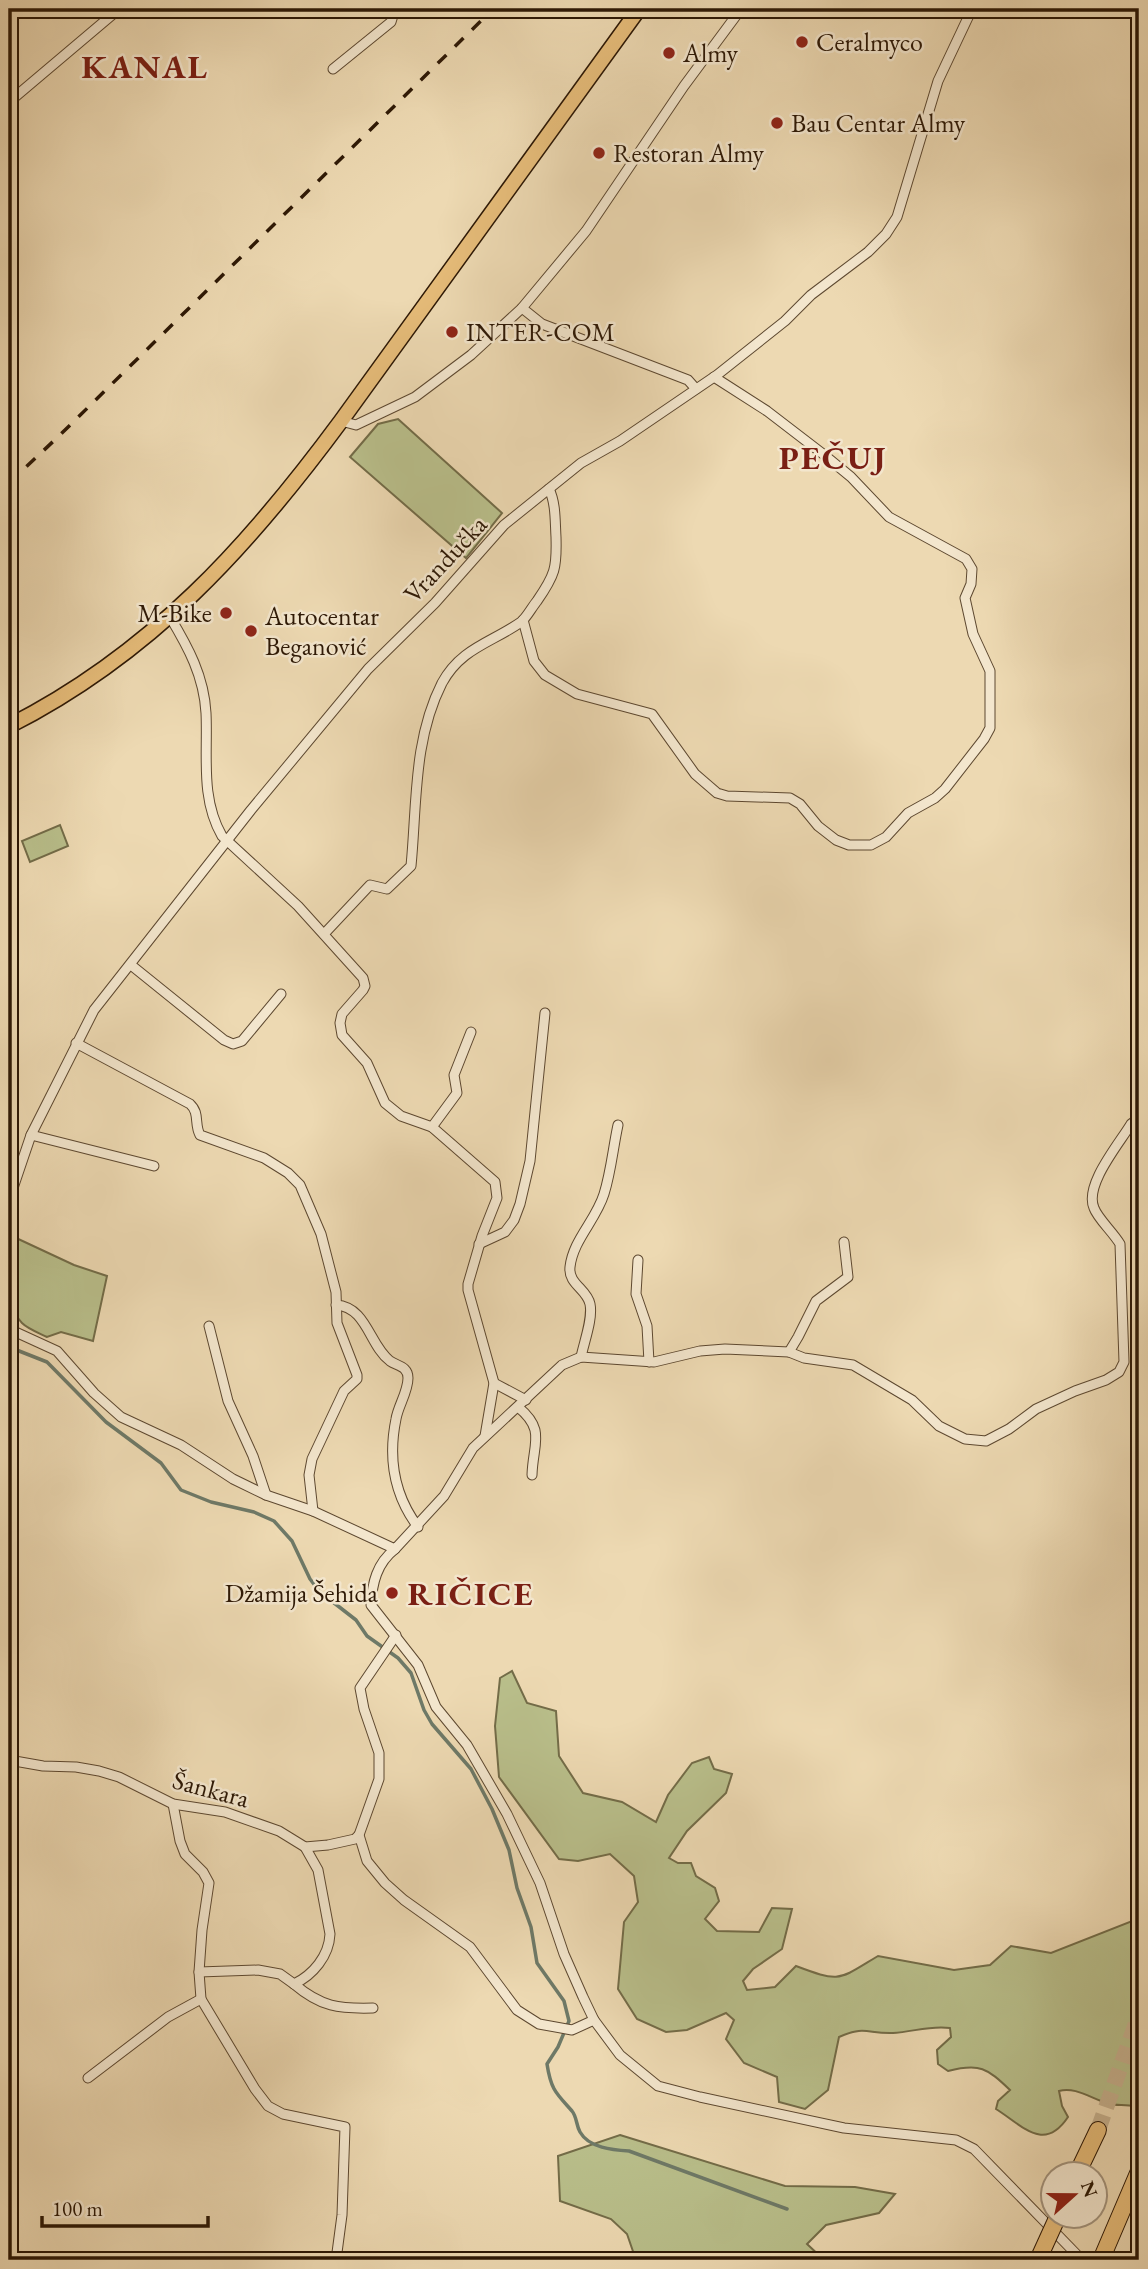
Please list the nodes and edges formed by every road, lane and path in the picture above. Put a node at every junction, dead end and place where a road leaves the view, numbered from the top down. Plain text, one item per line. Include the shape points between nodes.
1 (119, 9) edge
2 (395, 9) edge
3 (639, 9) edge
4 (741, 9) edge
5 (972, 9) edge
6 (333, 69) dead end
7 (9, 102) edge
8 (522, 308) junction
9 (714, 377) junction
10 (696, 390) junction
11 (341, 421) junction
12 (549, 489) junction
13 (170, 617) junction
14 (523, 620) junction
15 (9, 726) edge
16 (229, 841) junction
17 (324, 934) junction
18 (131, 965) junction
19 (281, 994) dead end
20 (545, 1013) dead end
21 (471, 1032) dead end
22 (76, 1043) junction
23 (1139, 1118) edge
24 (618, 1125) dead end
25 (432, 1127) junction
26 (31, 1135) junction
27 (154, 1166) dead end
28 (9, 1210) edge
29 (844, 1242) dead end
30 (480, 1244) junction
31 (638, 1260) dead end
32 (335, 1306) junction
33 (209, 1326) dead end
34 (9, 1329) edge
35 (789, 1352) junction
36 (581, 1357) junction
37 (649, 1362) junction
38 (494, 1383) junction
39 (522, 1404) junction
40 (485, 1436) junction
41 (532, 1475) dead end
42 (266, 1494) junction
43 (313, 1511) junction
44 (418, 1527) junction
45 (395, 1549) junction
46 (396, 1635) junction
47 (9, 1760) edge
48 (173, 1804) junction
49 (359, 1835) junction
50 (305, 1847) junction
51 (199, 1972) junction
52 (294, 1984) junction
53 (201, 1999) junction
54 (373, 2008) dead end
55 (594, 2020) junction
56 (88, 2078) dead end
57 (1098, 2130) tunnel mouth
58 (1084, 2160) edge
59 (1139, 2171) edge
60 (1052, 2230) edge
61 (337, 2260) edge
62 (1038, 2260) edge
63 (1083, 2260) edge
64 (1101, 2260) edge

1 - 7 street
2 - 6 street via 391,22
3 - 11 main road
4 - 8 street via 586,230
5 - 9 street, Vrandučka via 938,81 897,217 886,234
8 - 10 street via 542,324 688,380
8 - 11 street via 471,355 415,397 356,425
9 - 10 street, Vrandučka
9 - 14 street via 823,454 889,517 966,559 972,569 965,598 990,671 991,720 984,739 964,765 945,789 908,813 879,842 849,845 827,835 790,798 717,793 695,774 652,713 577,694 545,675 534,661
10 - 12 street, Vrandučka via 581,463
11 - 13 main road via 261,524
12 - 14 street via 556,562 552,580
12 - 16 street, Vrandučka via 504,525 435,603 368,668
13 - 15 main road via 83,682
13 - 16 street via 189,648 202,685 207,783 216,826
14 - 17 street via 456,663 430,709 415,799 411,866 387,890 370,885
16 - 17 street
16 - 18 street, Vrandučka
17 - 25 street via 365,986 342,1014 342,1035 367,1063 385,1103
18 - 19 street via 233,1044 242,1041
18 - 22 street, Vrandučka via 94,1010
20 - 30 street via 530,1161 520,1205 505,1231
21 - 25 street via 454,1075 457,1093
22 - 26 street, Vrandučka
22 - 32 street via 190,1104 197,1113 200,1135 264,1158 300,1185 321,1234
23 - 35 street via 1096,1179 1091,1199 1095,1212 1120,1244 1124,1362 1119,1372 1036,1409 986,1441 965,1439 939,1426 912,1400 853,1365
24 - 36 street via 604,1194 570,1265 574,1282 591,1307
25 - 30 street via 495,1182 497,1198
26 - 27 street
26 - 28 street, Vrandučka
29 - 35 street via 848,1277 816,1301
30 - 38 street via 468,1290
31 - 37 street via 636,1294 647,1326
32 - 43 street via 342,1341 357,1375 344,1391 312,1459
32 - 44 street via 357,1314 384,1355 406,1371 396,1418 394,1476 400,1498
33 - 42 street via 228,1401
34 - 42 street via 57,1351 121,1417
35 - 37 street via 725,1349
36 - 37 street
36 - 39 street via 562,1365
38 - 39 street
38 - 40 street
39 - 40 street
39 - 41 street via 536,1425
40 - 44 street
42 - 43 street
43 - 45 street
44 - 45 street
45 - 46 street via 375,1576 371,1605
46 - 49 street via 360,1688 379,1753 379,1779
46 - 55 street via 418,1665 436,1707 467,1745 507,1814 540,1883 564,1954
47 - 48 street, Šankara via 99,1771
48 - 50 street, Šankara via 225,1812 279,1830
48 - 51 street via 185,1854 209,1883
49 - 50 street
49 - 55 street via 367,1861 385,1883 470,1947 517,2010 539,2024 572,2030
50 - 52 street via 318,1870 330,1942 308,1978
51 - 52 street via 258,1970 280,1974
51 - 53 street
52 - 54 street via 338,2008
53 - 56 street via 168,2017
53 - 61 street via 268,2106 283,2114 345,2127
55 - 63 street via 620,2055 659,2085 844,2128 956,2140 974,2149
57 - 58 highway
59 - 64 highway
60 - 62 highway, bridge

